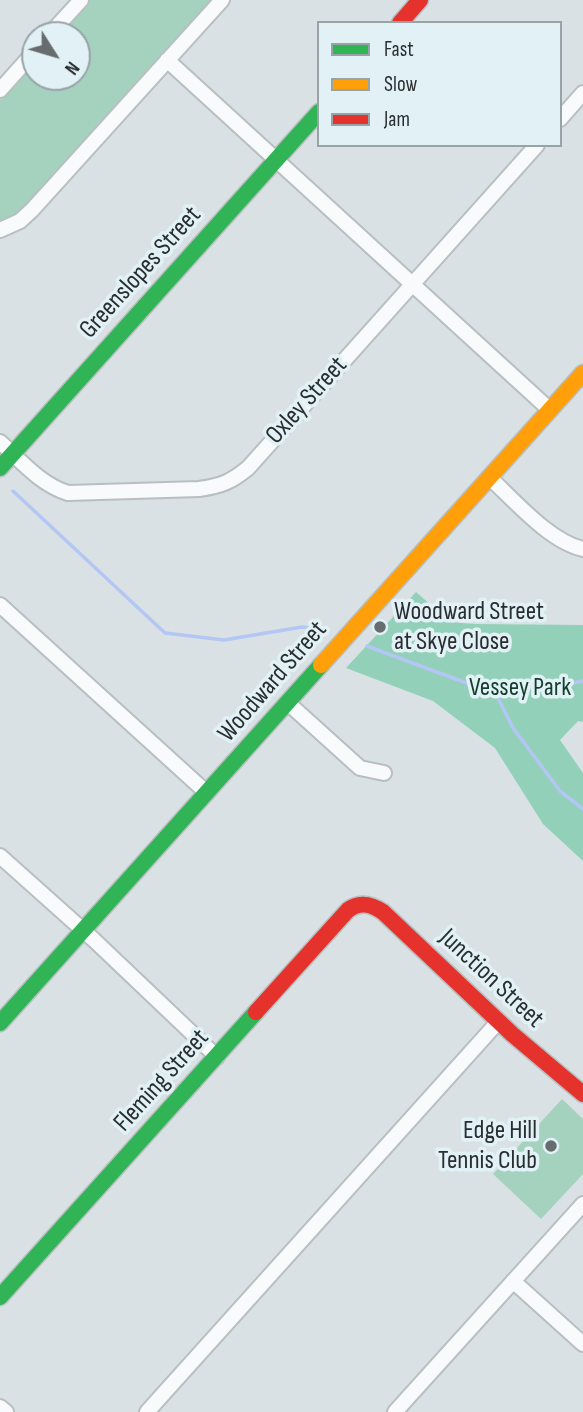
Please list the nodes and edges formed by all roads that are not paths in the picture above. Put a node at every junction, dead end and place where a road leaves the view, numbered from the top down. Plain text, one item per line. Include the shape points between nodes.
1 (81, 0) edge
2 (222, 0) edge
3 (420, 0) edge
4 (62, 21) edge
5 (402, 21) edge
6 (167, 60) junction
7 (21, 67) edge
8 (0, 90) edge
9 (583, 93) edge
10 (317, 114) edge
11 (562, 117) edge
12 (535, 147) edge
13 (276, 159) junction
14 (0, 230) edge
15 (412, 285) junction
16 (583, 373) edge
17 (550, 410) junction
18 (0, 442) edge
19 (13, 454) junction
20 (0, 468) edge
21 (489, 477) junction
22 (583, 549) edge
23 (0, 606) edge
24 (288, 703) junction
25 (384, 773) dead end
26 (207, 793) junction
27 (0, 856) edge
28 (364, 903) joint
29 (83, 930) junction
30 (498, 1021) junction
31 (0, 1023) edge
32 (217, 1057) junction
33 (583, 1094) edge
34 (583, 1204) edge
35 (513, 1281) junction
36 (0, 1297) edge
37 (583, 1344) edge
38 (0, 1407) edge
39 (6, 1412) edge
40 (147, 1412) edge
41 (395, 1412) edge

1 - 4 street
2 - 6 street
3 - 5 street
6 - 13 street
6 - 14 street via 32,210
7 - 8 street
9 - 11 street
10 - 13 street, Greenslopes Street
12 - 15 street, Oxley Street
13 - 15 street
13 - 19 street, Greenslopes Street
15 - 17 street
15 - 19 street, Oxley Street via 248,468 219,486 68,493 46,483
16 - 17 street, Woodward Street
17 - 21 street, Woodward Street
18 - 19 street, Oxley Street
19 - 20 street, Greenslopes Street
21 - 22 street via 555,536
21 - 24 street, Woodward Street
23 - 26 street
24 - 25 street via 360,768
24 - 26 street, Woodward Street
26 - 29 street, Woodward Street
27 - 29 street
28 - 30 street, Junction Street via 383,912
28 - 32 street, Fleming Street via 348,909
29 - 31 street, Woodward Street
29 - 32 street
30 - 33 street, Junction Street
30 - 40 street
32 - 36 street, Fleming Street
34 - 35 street
35 - 37 street
35 - 41 street
38 - 39 street

